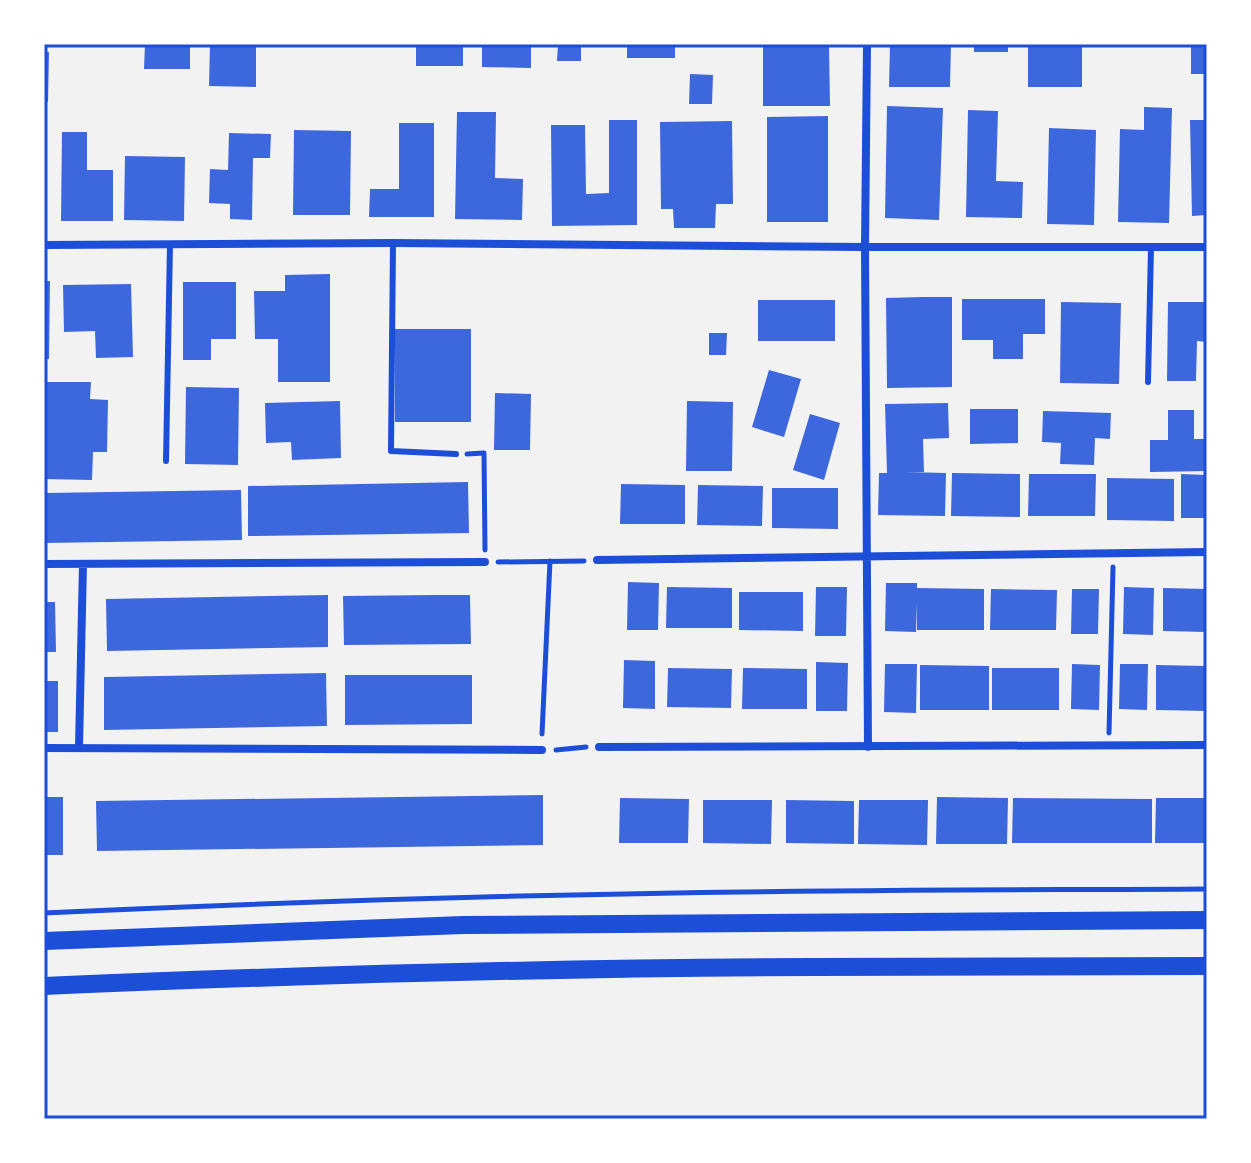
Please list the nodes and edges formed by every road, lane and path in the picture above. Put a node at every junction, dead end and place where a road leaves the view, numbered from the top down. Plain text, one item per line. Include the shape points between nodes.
1 (867, 44) edge
2 (393, 243) junction
3 (170, 244) junction
4 (44, 245) edge
5 (865, 247) junction
6 (1207, 247) edge
7 (1151, 248) junction
8 (1148, 382) dead end
9 (456, 454) joint
10 (166, 461) dead end
11 (1207, 552) edge
12 (1114, 554) junction
13 (867, 557) junction
14 (597, 560) joint
15 (550, 561) junction
16 (485, 562) junction
17 (44, 564) edge
18 (83, 564) junction
19 (1207, 745) edge
20 (1109, 746) junction
21 (79, 747) junction
22 (599, 747) joint
23 (868, 747) junction
24 (44, 748) edge
25 (542, 750) junction
26 (1207, 889) edge
27 (44, 913) edge
28 (1207, 920) edge
29 (44, 941) edge
30 (1207, 966) edge
31 (44, 986) edge

1 - 5 street
2 - 3 street
2 - 5 street
2 - 9 lane via 391,451
3 - 4 street
3 - 10 lane
5 - 7 street
5 - 13 street
6 - 7 street
7 - 8 lane
9 - 16 path via 484,453
11 - 12 street
12 - 13 street
12 - 20 path
13 - 14 street
13 - 23 street
14 - 15 path
15 - 16 path
15 - 25 path
16 - 18 street
17 - 18 street
18 - 21 street
19 - 20 street
20 - 23 street
21 - 24 street
21 - 25 street
22 - 23 street
22 - 25 path
26 - 27 path via 699,893
28 - 29 main road via 463,925
30 - 31 main road via 439,972

